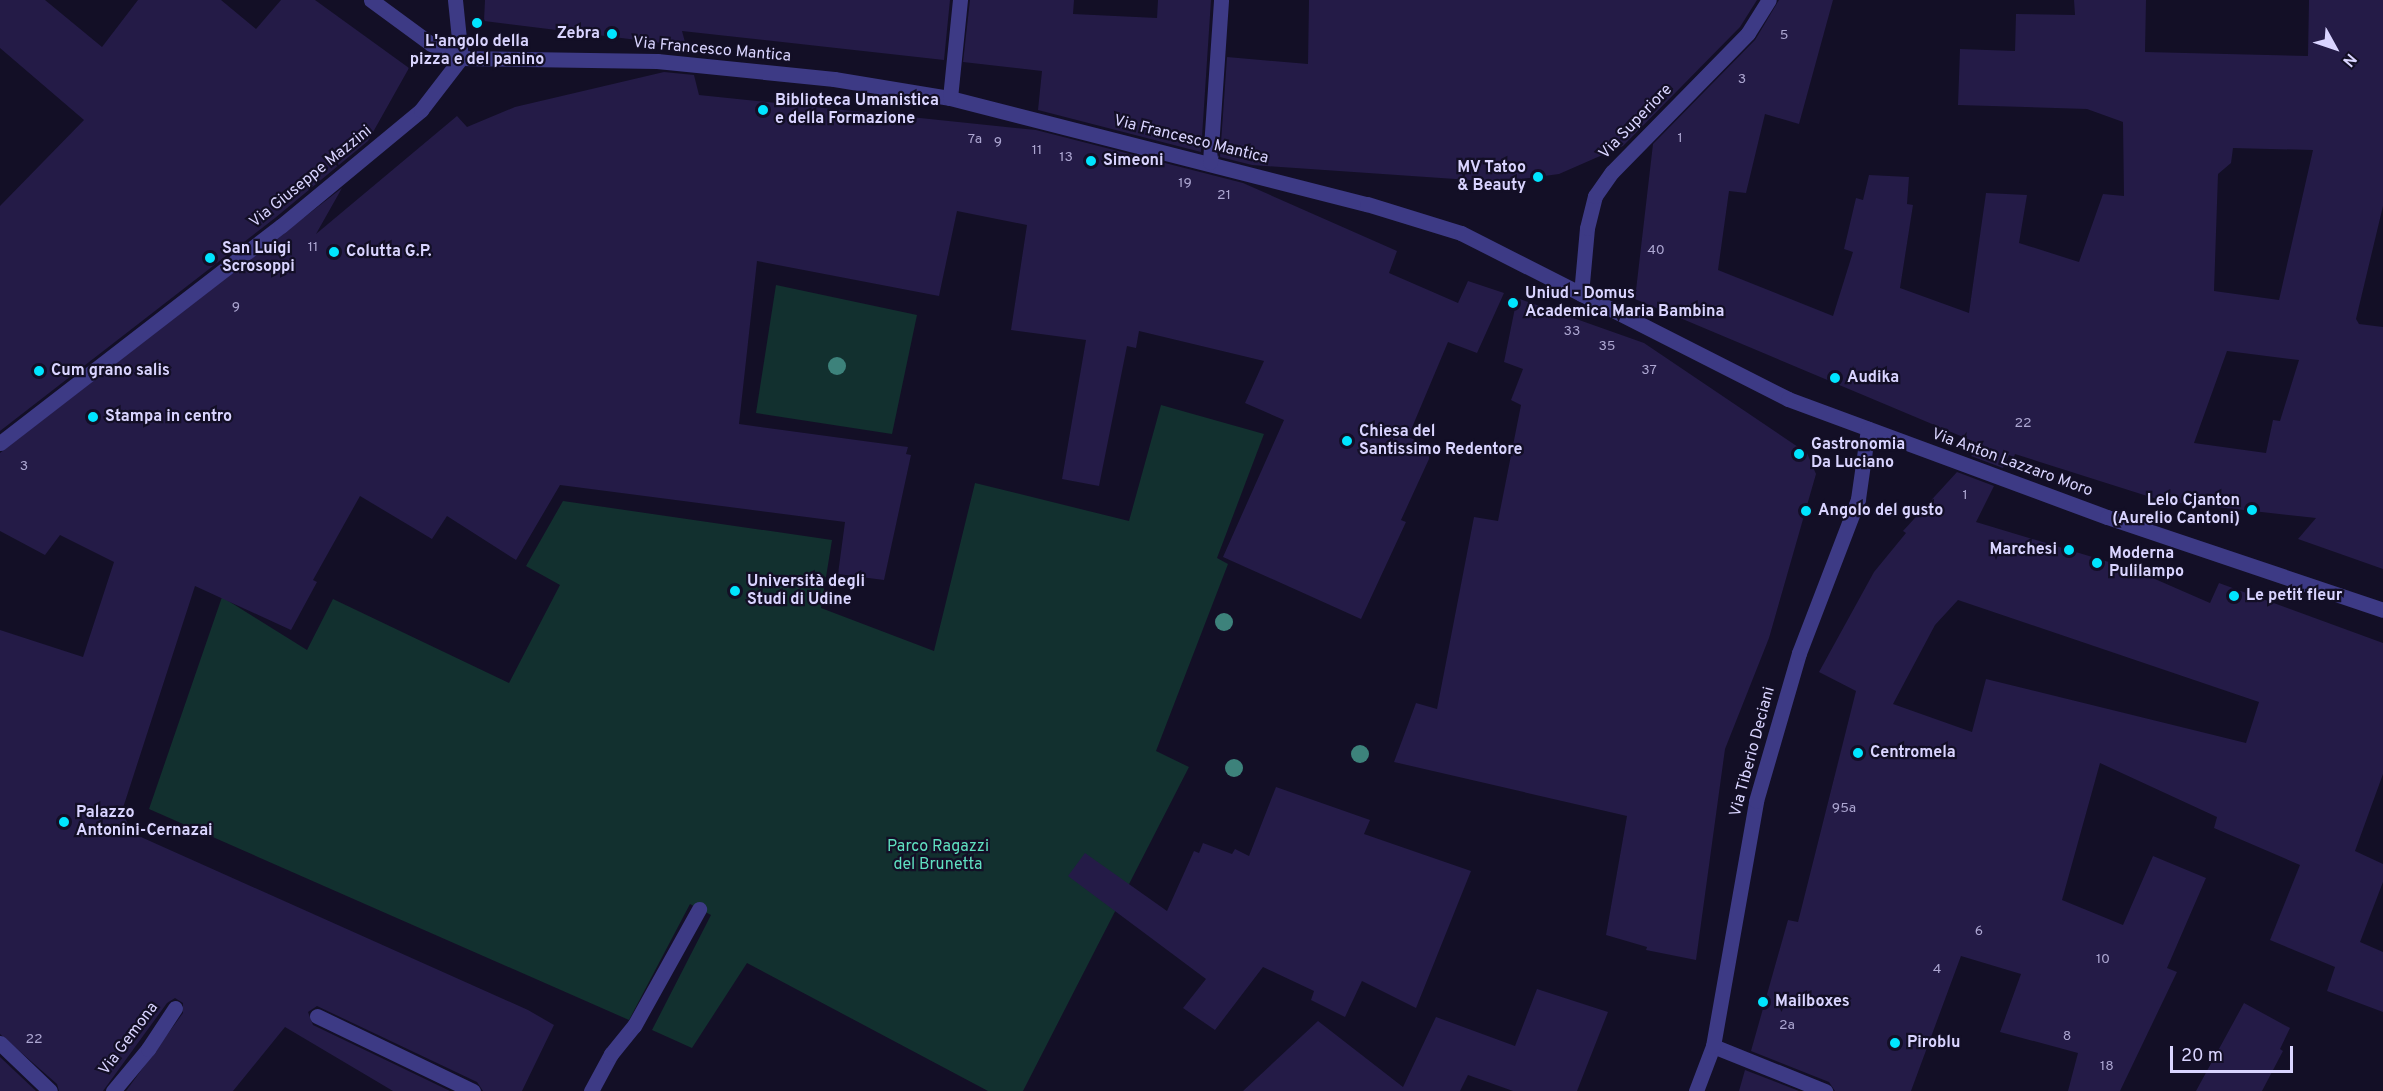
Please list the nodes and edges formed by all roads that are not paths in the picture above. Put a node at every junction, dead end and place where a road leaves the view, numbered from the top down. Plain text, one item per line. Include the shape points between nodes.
1 (371, 0) edge
2 (455, 0) edge
3 (960, 0) edge
4 (1221, 0) edge
5 (1769, 0) edge
6 (461, 58) junction
7 (950, 98) junction
8 (1210, 162) junction
9 (1581, 294) junction
10 (1868, 429) junction
11 (0, 443) edge
12 (2383, 610) edge
13 (699, 909) dead end
14 (175, 1008) dead end
15 (317, 1016) dead end
16 (0, 1043) edge
17 (1713, 1046) junction
18 (50, 1091) edge
19 (113, 1091) edge
20 (473, 1091) edge
21 (591, 1091) edge
22 (1696, 1091) edge
23 (1826, 1091) edge

1 - 6 street via 431,44
2 - 6 street
3 - 7 street
4 - 8 street
5 - 9 street, Via Superiore via 1748,33 1612,172 1594,196
6 - 7 street, Via Francesco Mantica via 657,62 834,79
6 - 11 street, Via Giuseppe Mazzini via 421,110 272,233
7 - 8 street, Via Francesco Mantica
8 - 9 street, Via Francesco Mantica via 1461,233
9 - 10 street, Via Francesco Mantica via 1788,399
10 - 12 street, Via Anton Lazzaro Moro via 2107,517
10 - 17 street, Via Tiberio Deciani via 1858,499 1799,652 1756,801
13 - 21 street via 634,1026 611,1054
14 - 19 street, Via Gemona
15 - 20 street
16 - 18 street
17 - 22 street, Via Tiberio Deciani
17 - 23 street

